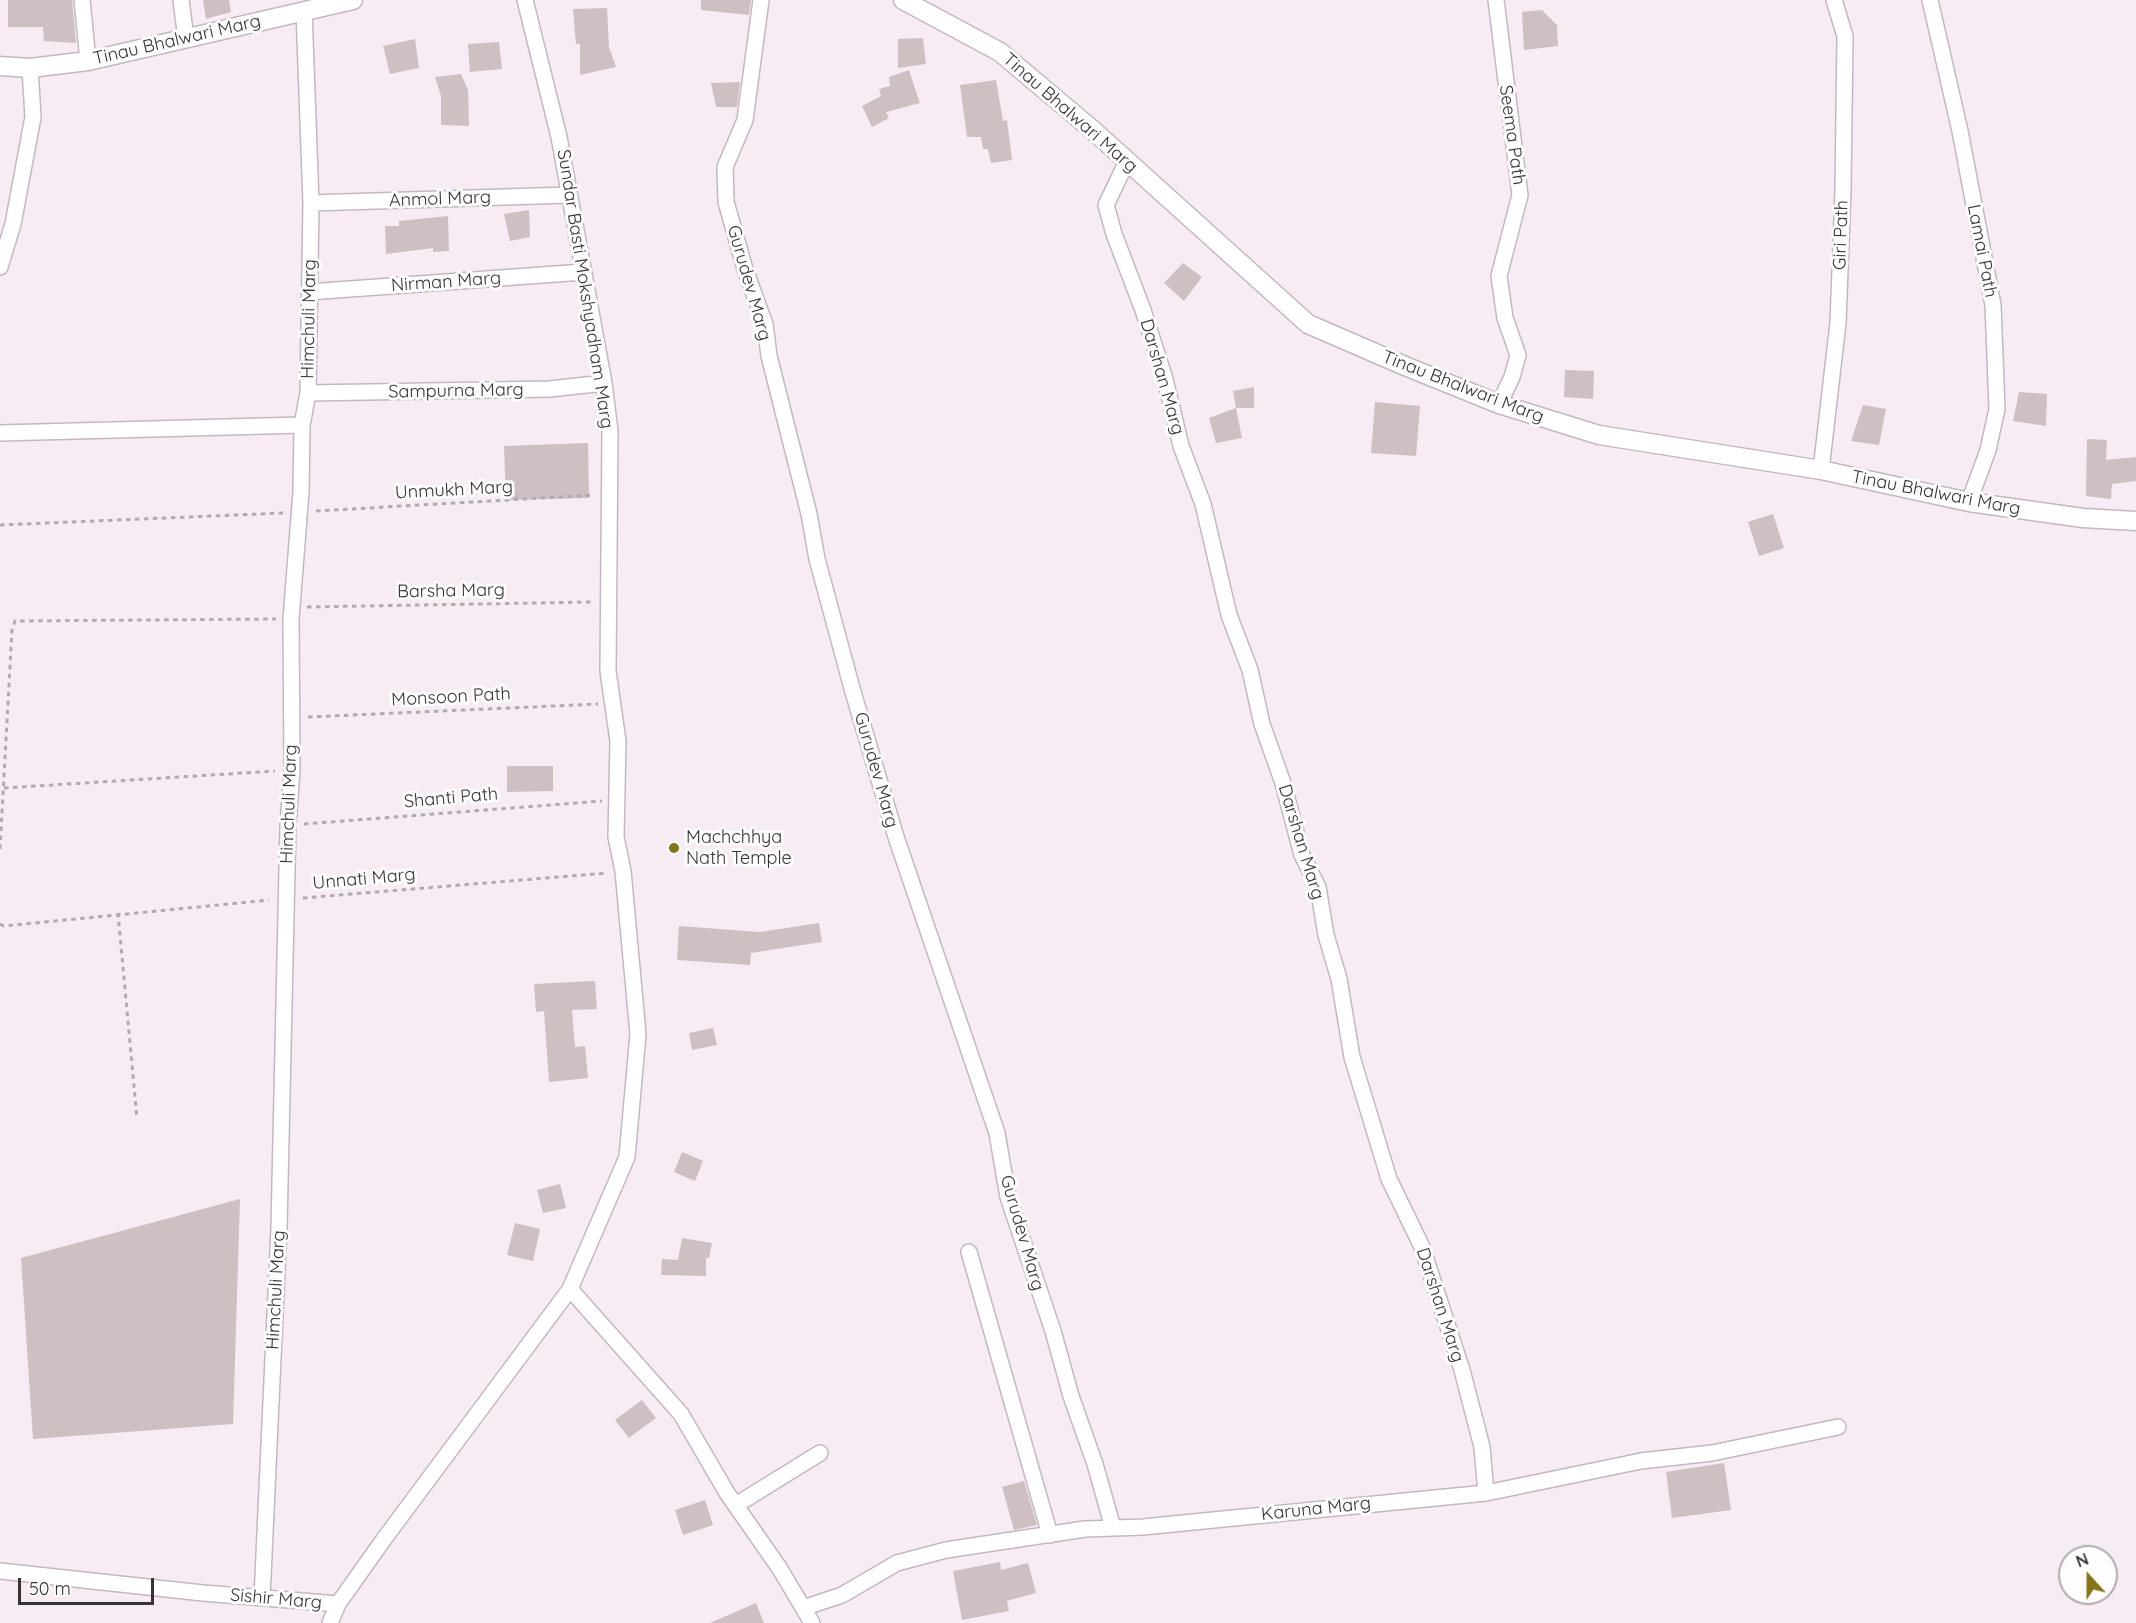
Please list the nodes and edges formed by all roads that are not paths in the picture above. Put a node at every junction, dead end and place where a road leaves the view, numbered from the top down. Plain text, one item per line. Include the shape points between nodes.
1 (82, 0) edge
2 (181, 0) edge
3 (353, 0) edge
4 (525, 0) edge
5 (760, 0) edge
6 (903, 0) edge
7 (1496, 0) edge
8 (1834, 0) edge
9 (1929, 0) edge
10 (304, 11) junction
11 (186, 39) junction
12 (88, 61) junction
13 (0, 66) edge
14 (30, 68) junction
15 (1127, 161) junction
16 (570, 195) junction
17 (311, 203) junction
18 (0, 267) edge
19 (583, 272) junction
20 (309, 292) junction
21 (604, 383) junction
22 (308, 393) junction
23 (1498, 404) junction
24 (302, 425) junction
25 (0, 433) edge
26 (1821, 470) junction
27 (1970, 502) junction
28 (2136, 520) edge
29 (969, 1252) dead end
30 (570, 1289) junction
31 (1838, 1427) dead end
32 (820, 1453) dead end
33 (1486, 1493) junction
34 (736, 1505) junction
35 (1113, 1528) junction
36 (1050, 1535) junction
37 (0, 1571) edge
38 (262, 1598) junction
39 (338, 1604) junction
40 (803, 1608) junction
41 (330, 1623) edge
42 (812, 1623) edge

1 - 12 street
2 - 11 street
3 - 10 street, Tinau Bhalwari Marg
4 - 16 street, Sundar Basti Mokshyadham Marg via 560,136
5 - 35 street, Gurudev Marg via 745,120 725,167 726,202 765,324 769,356 817,559 853,692 896,837 997,1133 1008,1197
6 - 15 street, Tinau Bhalwari Marg via 1000,52
7 - 23 street, Seema Path via 1520,195 1499,276 1504,318 1518,355
8 - 26 street, Giri Path via 1845,36 1843,191 1838,323
9 - 27 street, Lamai Path via 1960,131 1993,305 1997,409
10 - 11 street, Tinau Bhalwari Marg
10 - 17 street, Himchuli Marg
11 - 12 street, Tinau Bhalwari Marg
12 - 14 street, Tinau Bhalwari Marg
13 - 14 street, Tinau Bhalwari Marg
14 - 18 street via 33,117 13,224
15 - 23 street, Tinau Bhalwari Marg via 1308,324
15 - 33 street, Darshan Marg via 1106,205 1165,379 1181,446 1203,504 1229,615 1250,670 1262,724 1302,855 1318,887 1352,1057 1389,1179 1422,1247 1461,1370 1482,1447
16 - 17 street, Anmol Marg
16 - 19 street, Sundar Basti Mokshyadham Marg
17 - 20 street, Himchuli Marg
19 - 20 street, Nirman Marg
19 - 21 street, Sundar Basti Mokshyadham Marg
20 - 22 street, Himchuli Marg
21 - 22 street, Sampurna Marg via 550,389
21 - 30 street, Sundar Basti Mokshyadham Marg via 610,431 608,671 618,741 616,837 623,871 638,1034 627,1157
22 - 24 street, Himchuli Marg
23 - 26 street, Tinau Bhalwari Marg via 1599,435
24 - 25 street
24 - 38 street, Himchuli Marg via 292,613 292,770 279,1228
26 - 27 street, Tinau Bhalwari Marg
27 - 28 street, Tinau Bhalwari Marg via 2083,518
29 - 36 street
30 - 34 street via 681,1414
30 - 39 street, Sundar Basti Mokshyadham Marg
31 - 33 street, Karuna Marg
32 - 34 street
33 - 35 street, Karuna Marg
34 - 40 street
35 - 36 street, Karuna Marg
36 - 40 street, Karuna Marg via 946,1550 897,1563 842,1595
37 - 38 street, Sishir Marg
38 - 39 street, Sishir Marg
39 - 41 street, Sundar Basti Mokshyadham Marg
40 - 42 street

